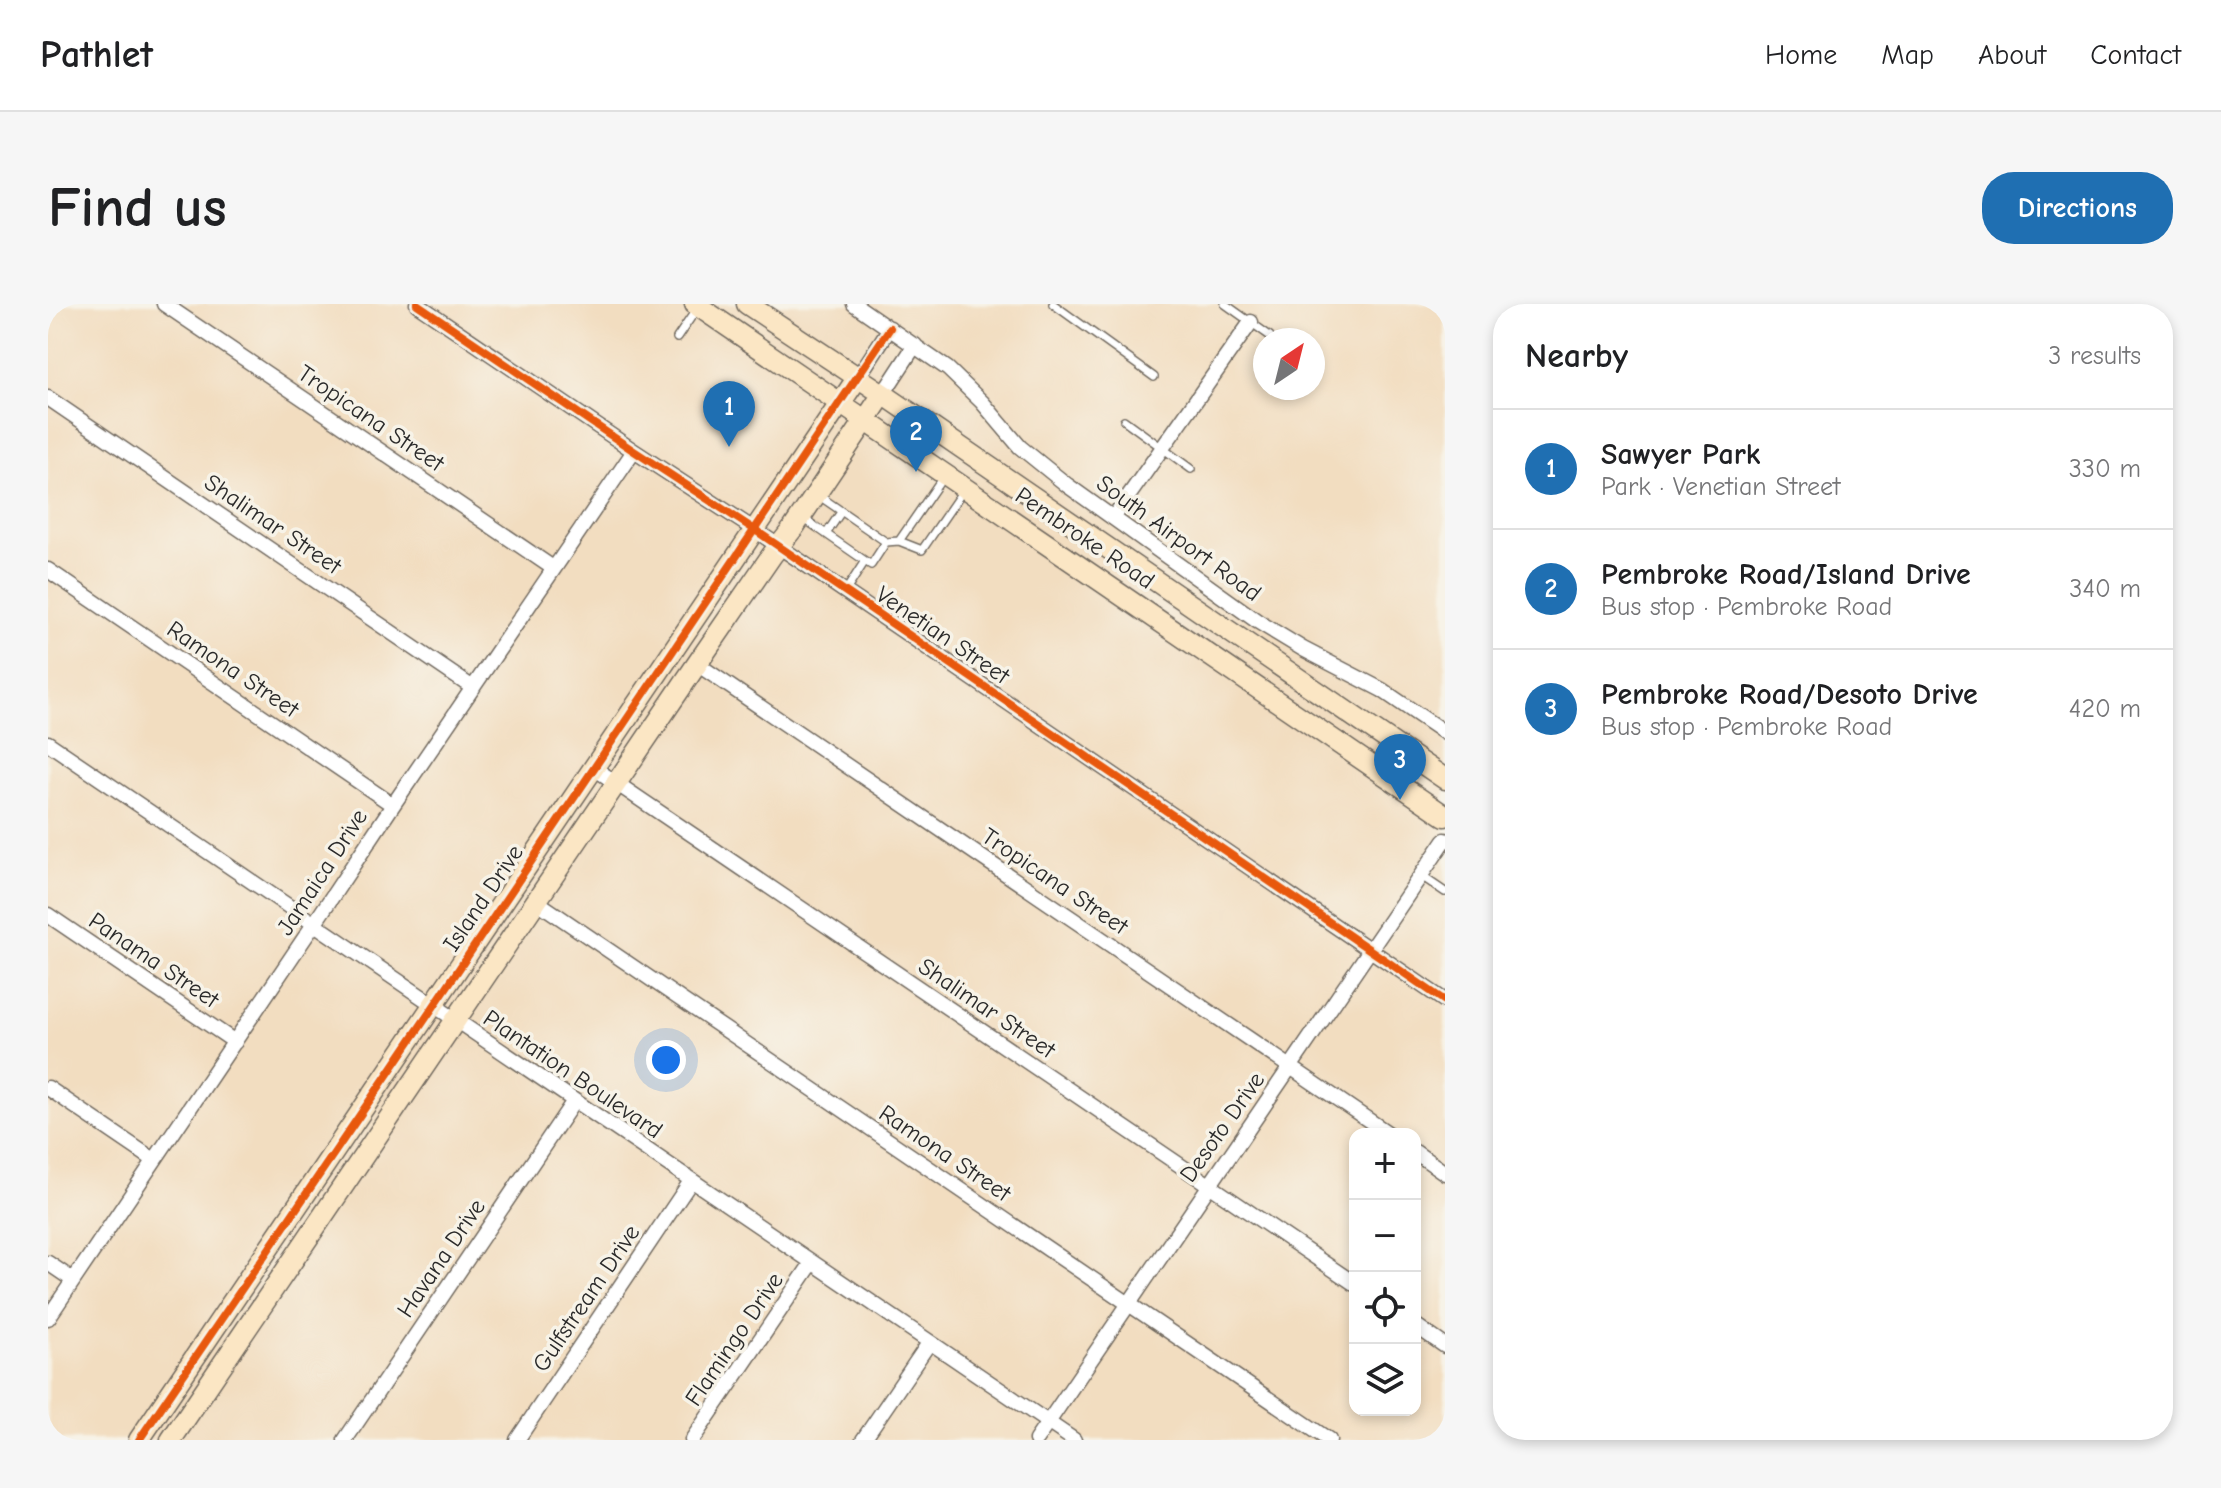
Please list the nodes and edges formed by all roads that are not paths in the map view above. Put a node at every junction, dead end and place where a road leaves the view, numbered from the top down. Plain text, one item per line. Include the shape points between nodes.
1 (164, 304) edge
2 (417, 304) edge
3 (747, 304) edge
4 (854, 304) edge
5 (1053, 304) edge
6 (1225, 304) edge
7 (697, 305) edge
8 (1251, 322) junction
9 (890, 328) junction
10 (1259, 328) edge
11 (677, 338) dead end
12 (915, 345) junction
13 (858, 377) junction
14 (1154, 377) dead end
15 (883, 394) junction
16 (48, 398) edge
17 (841, 402) junction
18 (866, 419) junction
19 (1124, 420) dead end
20 (1162, 448) junction
21 (634, 451) junction
22 (1191, 469) dead end
23 (946, 474) junction
24 (965, 487) junction
25 (816, 494) junction
26 (841, 512) junction
27 (801, 517) junction
28 (1113, 518) junction
29 (755, 530) junction
30 (826, 534) junction
31 (899, 541) junction
32 (886, 542) junction
33 (779, 547) junction
34 (865, 561) junction
35 (553, 568) junction
36 (48, 570) edge
37 (845, 592) junction
38 (697, 664) junction
39 (473, 688) junction
40 (1445, 733) edge
41 (48, 743) edge
42 (594, 768) junction
43 (1445, 779) edge
44 (616, 783) junction
45 (393, 805) junction
46 (1445, 816) edge
47 (1444, 844) edge
48 (1420, 875) junction
49 (1445, 892) edge
50 (536, 901) junction
51 (48, 915) edge
52 (314, 924) junction
53 (1369, 949) junction
54 (1445, 1001) edge
55 (434, 1006) junction
56 (455, 1020) junction
57 (235, 1042) junction
58 (1291, 1067) junction
59 (48, 1088) edge
60 (574, 1101) junction
61 (1380, 1128) edge
62 (1421, 1156) edge
63 (154, 1160) junction
64 (1445, 1173) edge
65 (691, 1181) junction
66 (1208, 1185) junction
67 (48, 1263) edge
68 (812, 1263) junction
69 (73, 1280) junction
70 (1349, 1280) edge
71 (1130, 1305) junction
72 (48, 1318) edge
73 (1421, 1329) edge
74 (929, 1343) junction
75 (1445, 1346) edge
76 (1048, 1422) junction
77 (139, 1440) edge
78 (171, 1440) edge
79 (345, 1440) edge
80 (517, 1440) edge
81 (692, 1440) edge
82 (863, 1440) edge
83 (1036, 1440) edge
84 (1074, 1440) edge
85 (1329, 1440) edge

1 - 35 street, Tropicana Street
2 - 21 street, Venetian Street
3 - 13 street, Pembroke Road
4 - 9 street, South Airport Road
5 - 14 lane
6 - 8 lane
7 - 11 lane
7 - 17 street, Pembroke Road
8 - 10 lane
8 - 20 street
9 - 12 street, South Airport Road
9 - 13 street
12 - 15 street
12 - 28 street, South Airport Road via 966,384 1020,447
13 - 15 street, Pembroke Road
13 - 17 street, Island Drive
15 - 18 street, Island Drive
15 - 43 street, Pembroke Road
16 - 39 street, Shalimar Street
17 - 18 street, Pembroke Road
17 - 29 street, Island Drive
18 - 23 street, Pembroke Road
18 - 25 street, Island Drive
19 - 20 lane
20 - 22 lane
20 - 28 street
21 - 29 street, Venetian Street
21 - 35 street, Jamaica Drive
23 - 24 street, Pembroke Road
23 - 31 lane
24 - 31 lane via 922,550
24 - 46 street, Pembroke Road
25 - 26 lane
25 - 27 street, Island Drive
26 - 30 lane
26 - 32 lane
27 - 30 lane
27 - 33 street, Island Drive
28 - 40 street, South Airport Road via 1279,635 1382,690
29 - 33 street, Venetian Street
29 - 42 street, Island Drive
30 - 34 lane
31 - 32 lane
32 - 34 lane via 871,565
33 - 37 street, Venetian Street
33 - 38 street, Island Drive
34 - 37 lane
35 - 39 street, Jamaica Drive
36 - 45 street, Ramona Street
37 - 53 street, Venetian Street
38 - 44 street, Island Drive
38 - 58 street, Tropicana Street
39 - 45 street, Jamaica Drive
41 - 52 street, Plantation Boulevard
42 - 44 street, Shalimar Street
42 - 55 street, Island Drive
44 - 50 street, Island Drive
44 - 66 street, Shalimar Street
45 - 52 street, Jamaica Drive
47 - 48 street, Desoto Drive
48 - 49 lane
48 - 53 street, Desoto Drive
50 - 56 street, Island Drive
50 - 71 street, Ramona Street
51 - 57 street, Panama Street
52 - 55 street, Plantation Boulevard
52 - 57 street, Jamaica Drive
53 - 54 street, Venetian Street
53 - 58 street, Desoto Drive
55 - 56 street, Plantation Boulevard
55 - 77 street, Island Drive
56 - 60 street, Plantation Boulevard
56 - 78 street, Island Drive
57 - 63 street, Jamaica Drive
58 - 61 street, Tropicana Street
58 - 66 street, Desoto Drive
59 - 63 street
60 - 65 street, Plantation Boulevard
60 - 79 street, Havana Drive
62 - 64 street
63 - 69 street, Jamaica Drive
65 - 68 street, Plantation Boulevard
65 - 80 street, Gulfstream Drive
66 - 70 street, Shalimar Street
66 - 71 street, Desoto Drive
67 - 69 street
68 - 74 street, Plantation Boulevard
68 - 81 street, Flamingo Drive
69 - 72 street, Jamaica Drive
71 - 76 street, Desoto Drive
71 - 85 street, Ramona Street
73 - 75 street
74 - 76 street, Plantation Boulevard
74 - 82 street
76 - 83 street, Desoto Drive
76 - 84 street, Plantation Boulevard

